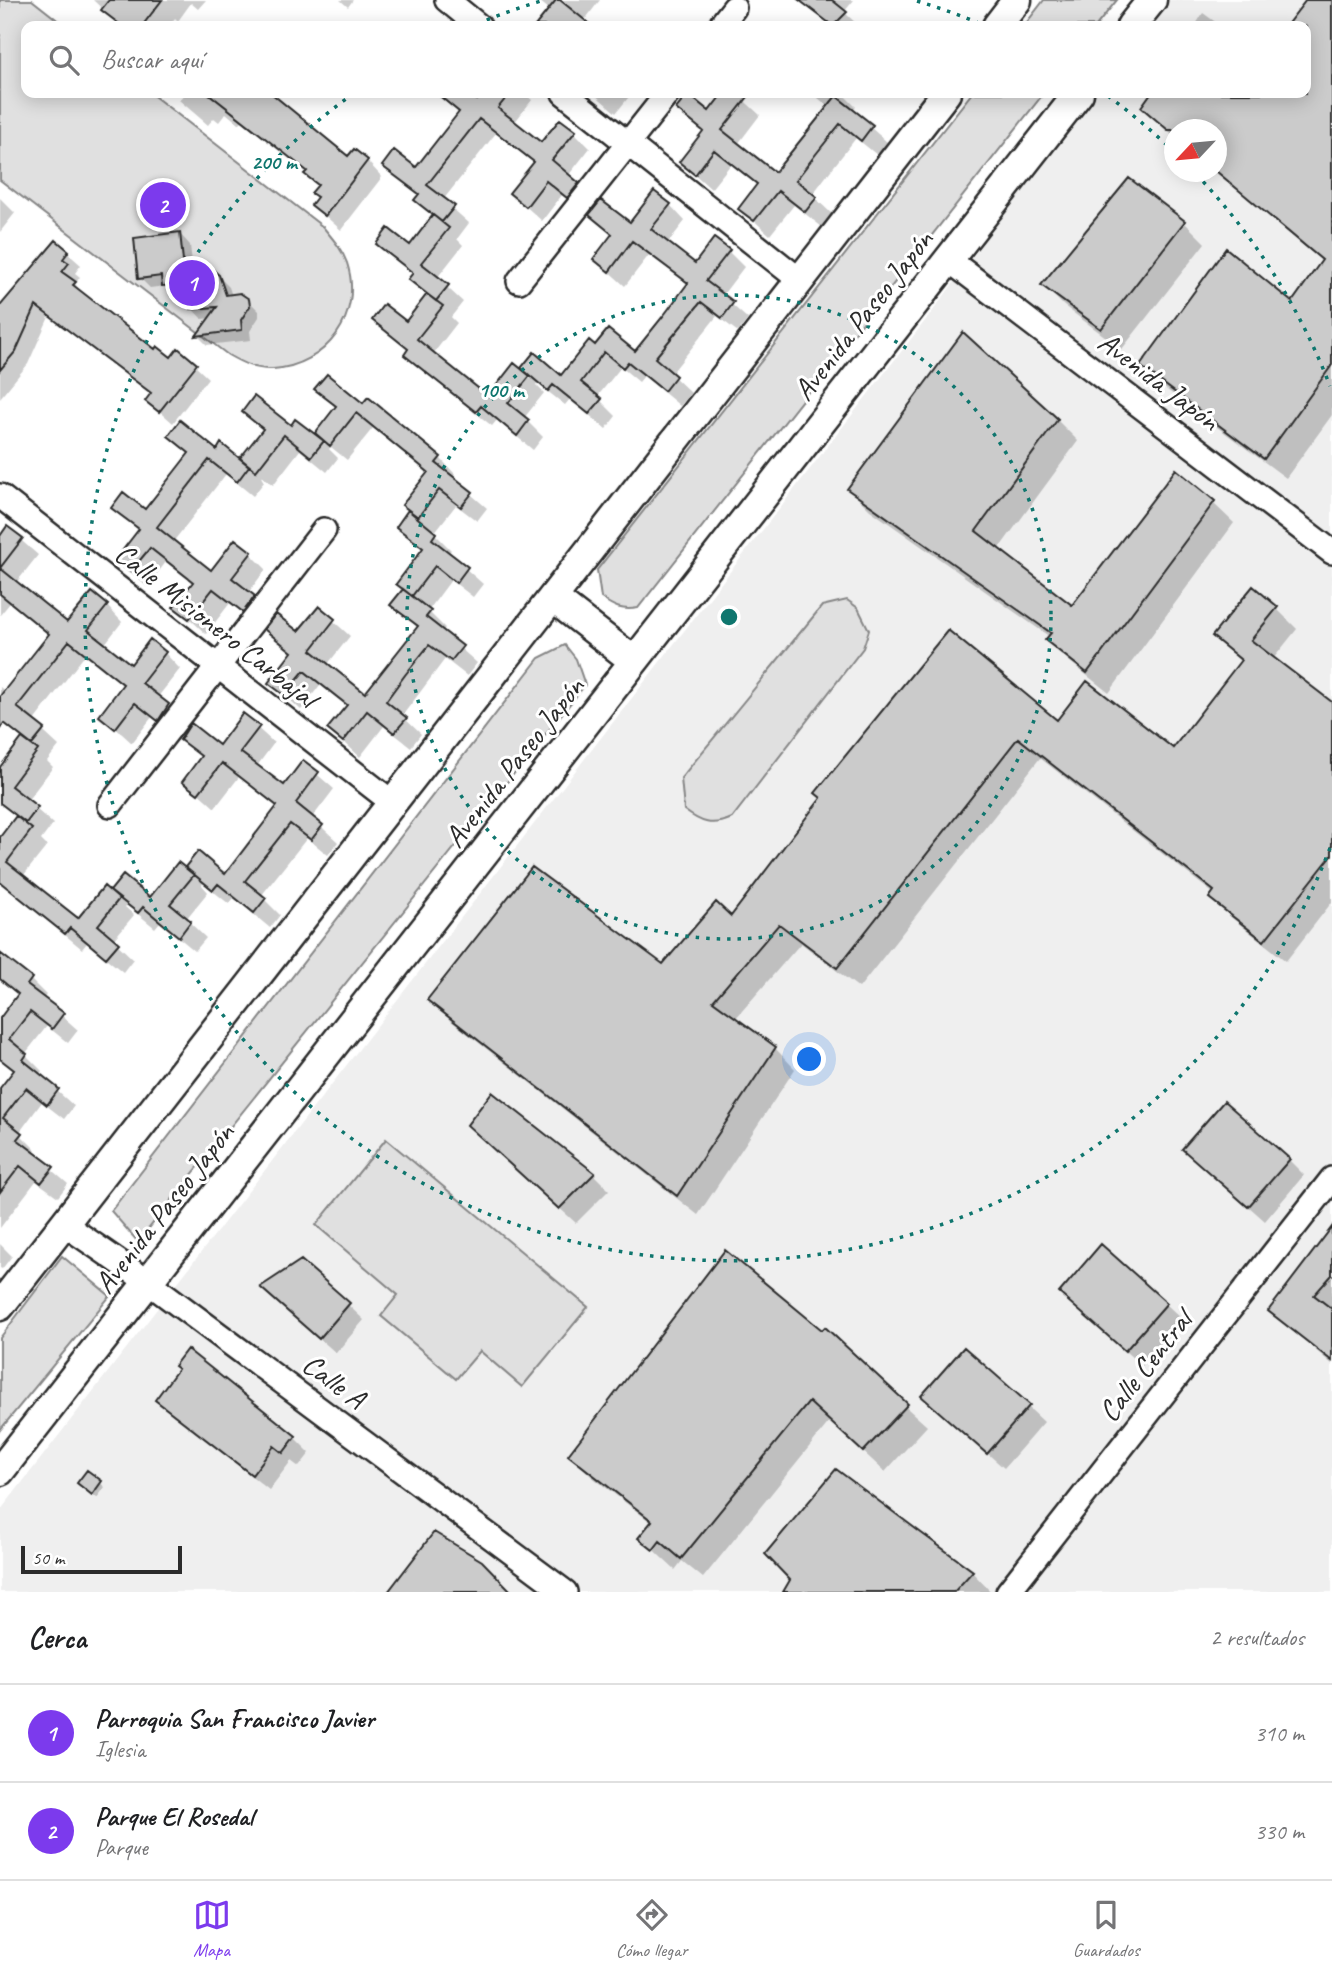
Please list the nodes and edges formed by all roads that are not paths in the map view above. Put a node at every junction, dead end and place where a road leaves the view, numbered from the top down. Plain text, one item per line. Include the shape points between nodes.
1 (447, 0) edge
2 (1017, 0) edge
3 (1152, 0) edge
4 (734, 8) dead end
5 (473, 21) edge
6 (724, 21) edge
7 (1001, 21) edge
8 (1135, 21) edge
9 (570, 98) edge
10 (664, 98) edge
11 (942, 98) edge
12 (1075, 98) edge
13 (628, 143) junction
14 (949, 260) junction
15 (519, 281) dead end
16 (801, 281) junction
17 (0, 496) edge
18 (324, 530) dead end
19 (1332, 552) edge
20 (553, 598) junction
21 (634, 662) junction
22 (218, 666) junction
23 (393, 803) junction
24 (110, 805) dead end
25 (1332, 1179) edge
26 (64, 1224) junction
27 (148, 1282) junction
28 (0, 1306) edge
29 (0, 1471) edge
30 (565, 1592) edge
31 (1008, 1592) edge

1 - 5 street
2 - 7 main road
3 - 8 main road
4 - 6 street
9 - 13 street
10 - 13 street
11 - 16 main road
12 - 14 main road, Avenida Paseo Japón
13 - 15 street
13 - 16 street
14 - 19 street, Avenida Japón
14 - 21 main road, Avenida Paseo Japón
16 - 20 main road
17 - 22 street, Calle Misionero Carbajal
18 - 22 street
20 - 21 main road
20 - 23 main road
21 - 27 main road, Avenida Paseo Japón
22 - 23 street, Calle Misionero Carbajal
22 - 24 street
23 - 26 main road
25 - 31 street, Calle Central
26 - 27 street, Calle A
26 - 28 main road
27 - 29 main road, Avenida Paseo Japón
27 - 30 street, Calle A

